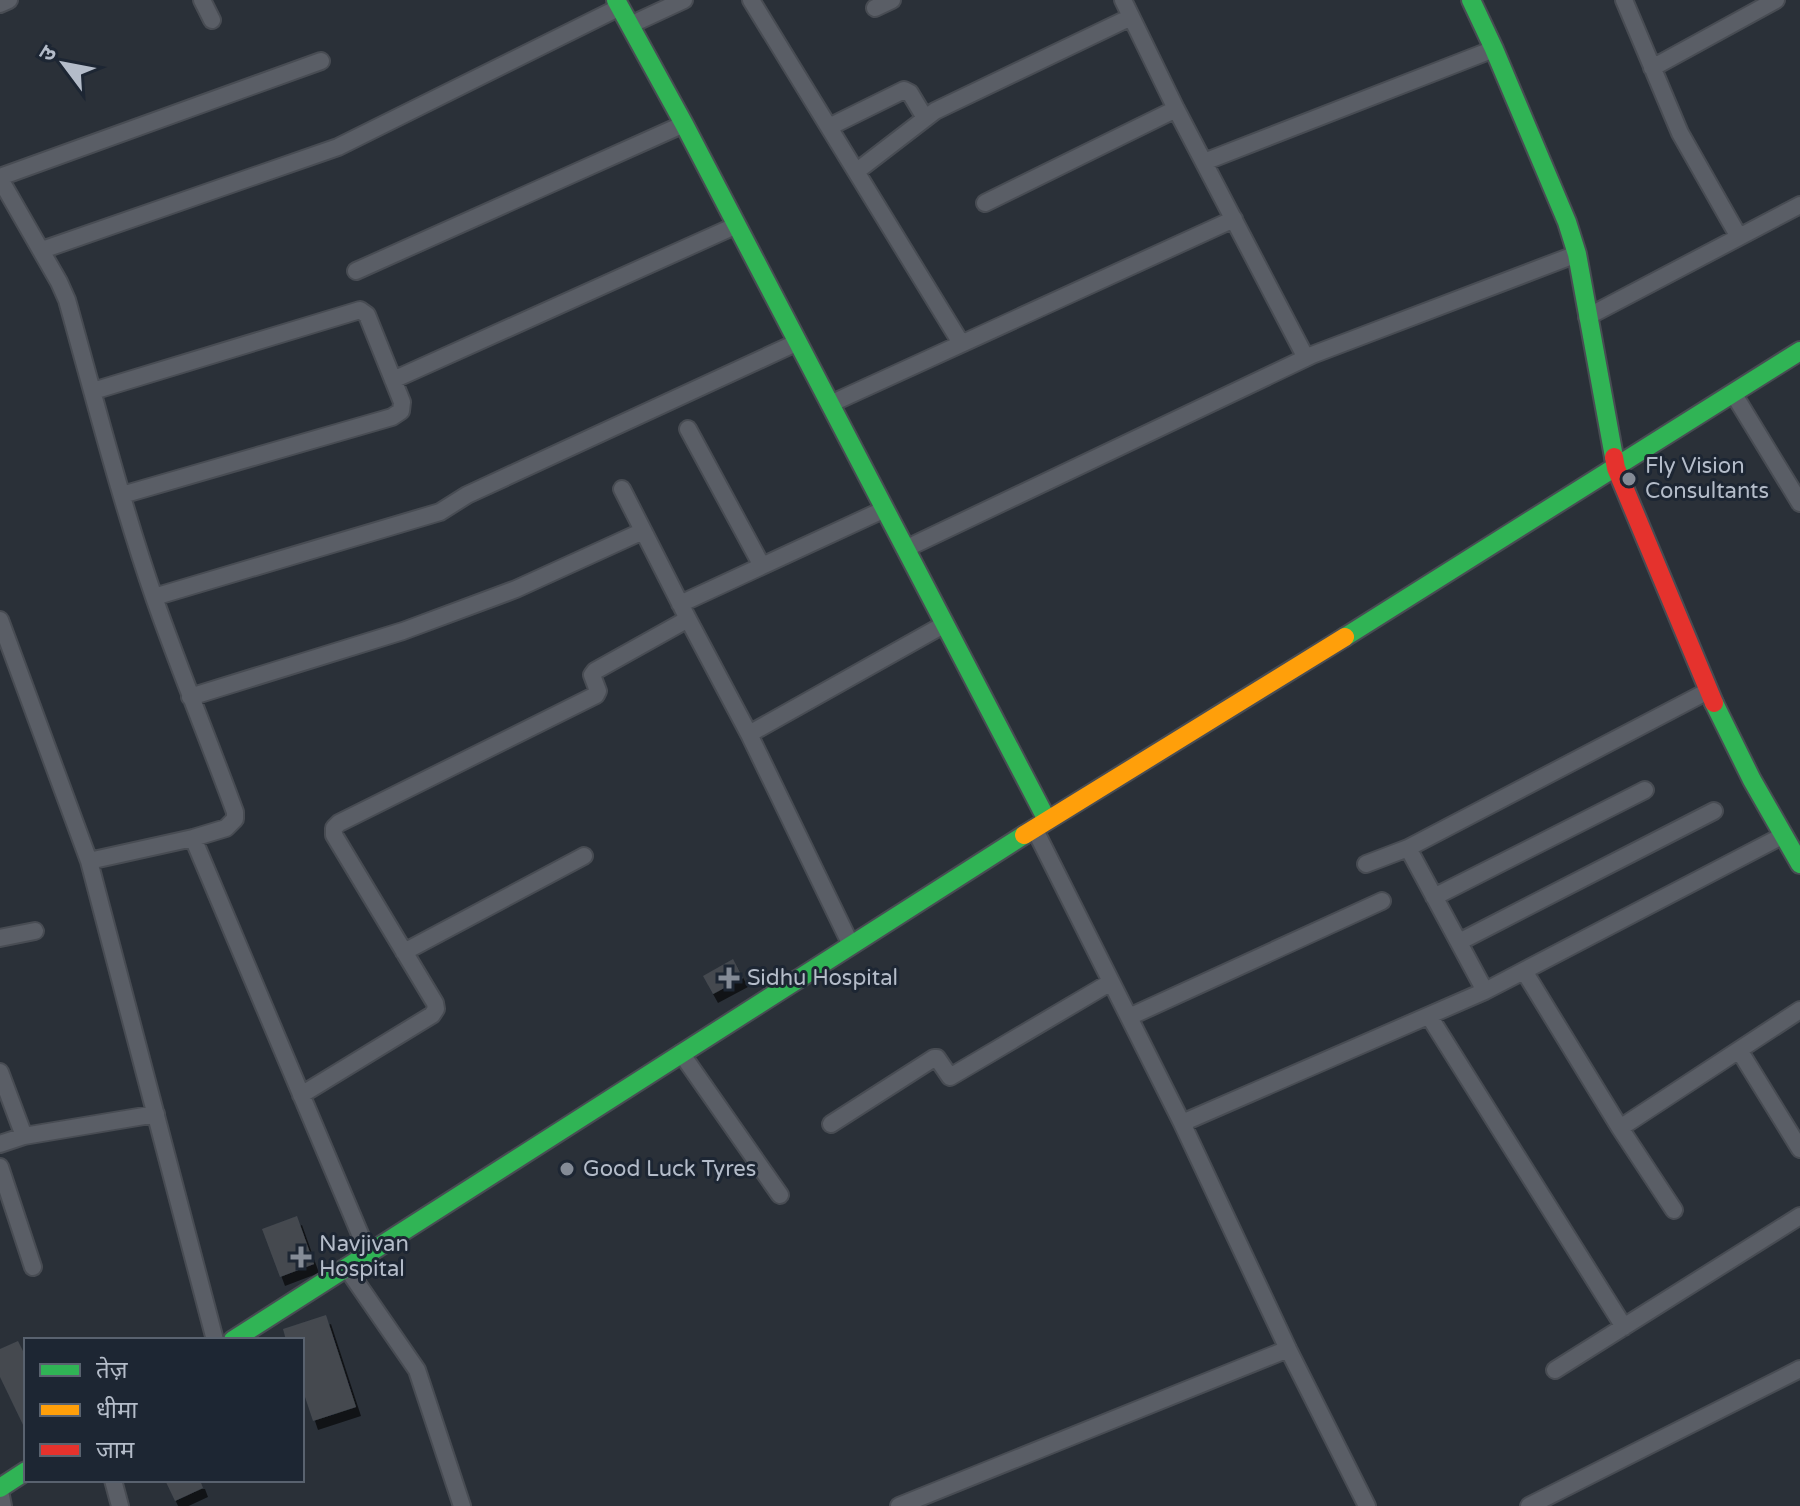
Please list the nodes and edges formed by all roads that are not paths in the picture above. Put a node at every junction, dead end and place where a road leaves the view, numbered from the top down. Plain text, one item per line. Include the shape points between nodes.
1 (9, 0) edge
2 (202, 0) edge
3 (684, 0) edge
4 (751, 0) edge
5 (892, 0) edge
6 (1123, 0) edge
7 (1471, 0) edge
8 (1624, 0) edge
9 (1776, 0) edge
10 (0, 4) edge
11 (618, 4) edge
12 (875, 8) dead end
13 (1131, 17) junction
14 (212, 20) dead end
15 (630, 25) junction
16 (1494, 49) junction
17 (321, 61) dead end
18 (1652, 68) junction
19 (1176, 109) junction
20 (925, 118) junction
21 (684, 124) junction
22 (829, 127) junction
23 (1204, 162) junction
24 (857, 171) junction
25 (0, 178) edge
26 (985, 203) dead end
27 (1800, 205) edge
28 (1234, 219) junction
29 (737, 225) junction
30 (1739, 237) junction
31 (42, 250) junction
32 (1577, 254) junction
33 (356, 271) dead end
34 (1587, 317) junction
35 (798, 342) junction
36 (961, 343) junction
37 (1800, 351) edge
38 (1306, 358) junction
39 (393, 380) junction
40 (93, 391) junction
41 (1733, 393) junction
42 (830, 404) junction
43 (688, 429) dead end
44 (1616, 468) junction
45 (622, 489) dead end
46 (122, 495) junction
47 (1800, 503) edge
48 (885, 509) junction
49 (643, 531) junction
50 (905, 549) junction
51 (762, 566) junction
52 (154, 597) junction
53 (684, 612) junction
54 (0, 620) edge
55 (945, 624) junction
56 (1708, 691) junction
57 (190, 697) junction
58 (749, 734) junction
59 (1645, 790) dead end
60 (1714, 811) dead end
61 (1040, 824) junction
62 (1782, 836) junction
63 (193, 838) junction
64 (1408, 848) junction
65 (584, 856) dead end
66 (89, 861) junction
67 (1366, 864) dead end
68 (1800, 864) edge
69 (1434, 897) junction
70 (1382, 901) dead end
71 (35, 931) dead end
72 (0, 938) edge
73 (1459, 942) junction
74 (851, 945) junction
75 (404, 952) junction
76 (1524, 971) junction
77 (1111, 982) junction
78 (1485, 991) junction
79 (1800, 1010) edge
80 (1429, 1016) junction
81 (1129, 1017) junction
82 (1739, 1050) junction
83 (681, 1053) junction
84 (0, 1072) edge
85 (301, 1095) junction
86 (156, 1114) junction
87 (1182, 1123) junction
88 (831, 1124) dead end
89 (1620, 1128) junction
90 (24, 1136) junction
91 (0, 1144) edge
92 (1800, 1149) edge
93 (0, 1167) edge
94 (780, 1195) dead end
95 (1674, 1210) dead end
96 (1800, 1216) edge
97 (368, 1253) junction
98 (33, 1267) dead end
99 (346, 1267) junction
100 (1624, 1327) junction
101 (214, 1338) edge
102 (236, 1338) edge
103 (1288, 1349) junction
104 (1800, 1369) edge
105 (1555, 1370) dead end
106 (24, 1472) edge
107 (114, 1482) edge
108 (0, 1490) edge
109 (3, 1506) edge
110 (120, 1506) edge
111 (462, 1506) edge
112 (899, 1506) edge
113 (1367, 1506) edge
114 (1529, 1506) edge

1 - 10 street
2 - 14 street
3 - 15 street
4 - 22 street
5 - 12 street
6 - 13 street
7 - 16 street
8 - 18 street
9 - 18 street
11 - 15 street
11 - 31 street via 338,147
13 - 19 street
13 - 20 street
15 - 21 street
16 - 23 street
16 - 32 street
17 - 25 street
18 - 30 street via 1680,133
19 - 23 street
19 - 26 street
20 - 22 street via 904,90
20 - 24 street
21 - 29 street
21 - 33 street
22 - 24 street
23 - 28 street
24 - 36 street
25 - 31 street
27 - 30 street
28 - 36 street
28 - 38 street
29 - 35 street
29 - 39 street
30 - 34 street
31 - 40 street via 67,300
32 - 34 street
32 - 38 street
34 - 44 street
35 - 42 street
35 - 52 street via 440,512
36 - 42 street
37 - 41 street
38 - 50 street
39 - 40 street via 367,315 360,310
39 - 46 street via 402,402 396,416
40 - 46 street
41 - 44 street
41 - 47 street
42 - 48 street
43 - 51 street
44 - 56 street
44 - 61 street
45 - 49 street
46 - 52 street
48 - 50 street
48 - 51 street
49 - 53 street
49 - 57 street via 516,589 418,626
50 - 55 street
51 - 53 street
52 - 57 street
53 - 58 street
53 - 75 street via 594,671 596,695 334,828
54 - 66 street
55 - 58 street
55 - 61 street
56 - 62 street
56 - 64 street
57 - 63 street via 235,812 226,828
58 - 74 street
59 - 69 street
60 - 73 street
61 - 74 street
61 - 77 street
62 - 68 street
62 - 76 street
63 - 66 street
63 - 85 street
64 - 67 street
64 - 69 street
65 - 75 street
66 - 86 street
69 - 73 street
70 - 81 street
71 - 72 street
73 - 78 street
74 - 83 street
75 - 85 street via 435,1003 435,1012
76 - 78 street
76 - 89 street
77 - 81 street
77 - 88 street via 951,1077 935,1058
78 - 80 street
79 - 82 street
80 - 87 street
80 - 100 street
81 - 87 street
82 - 89 street
82 - 92 street
83 - 94 street
83 - 97 street
84 - 90 street
85 - 97 street
86 - 90 street
86 - 101 street
87 - 103 street
89 - 95 street
90 - 91 street
93 - 98 street
96 - 100 street
97 - 99 street
99 - 102 street
99 - 111 street via 417,1370
100 - 105 street
103 - 112 street
103 - 113 street
104 - 114 street
106 - 108 street
107 - 110 street
108 - 109 street

